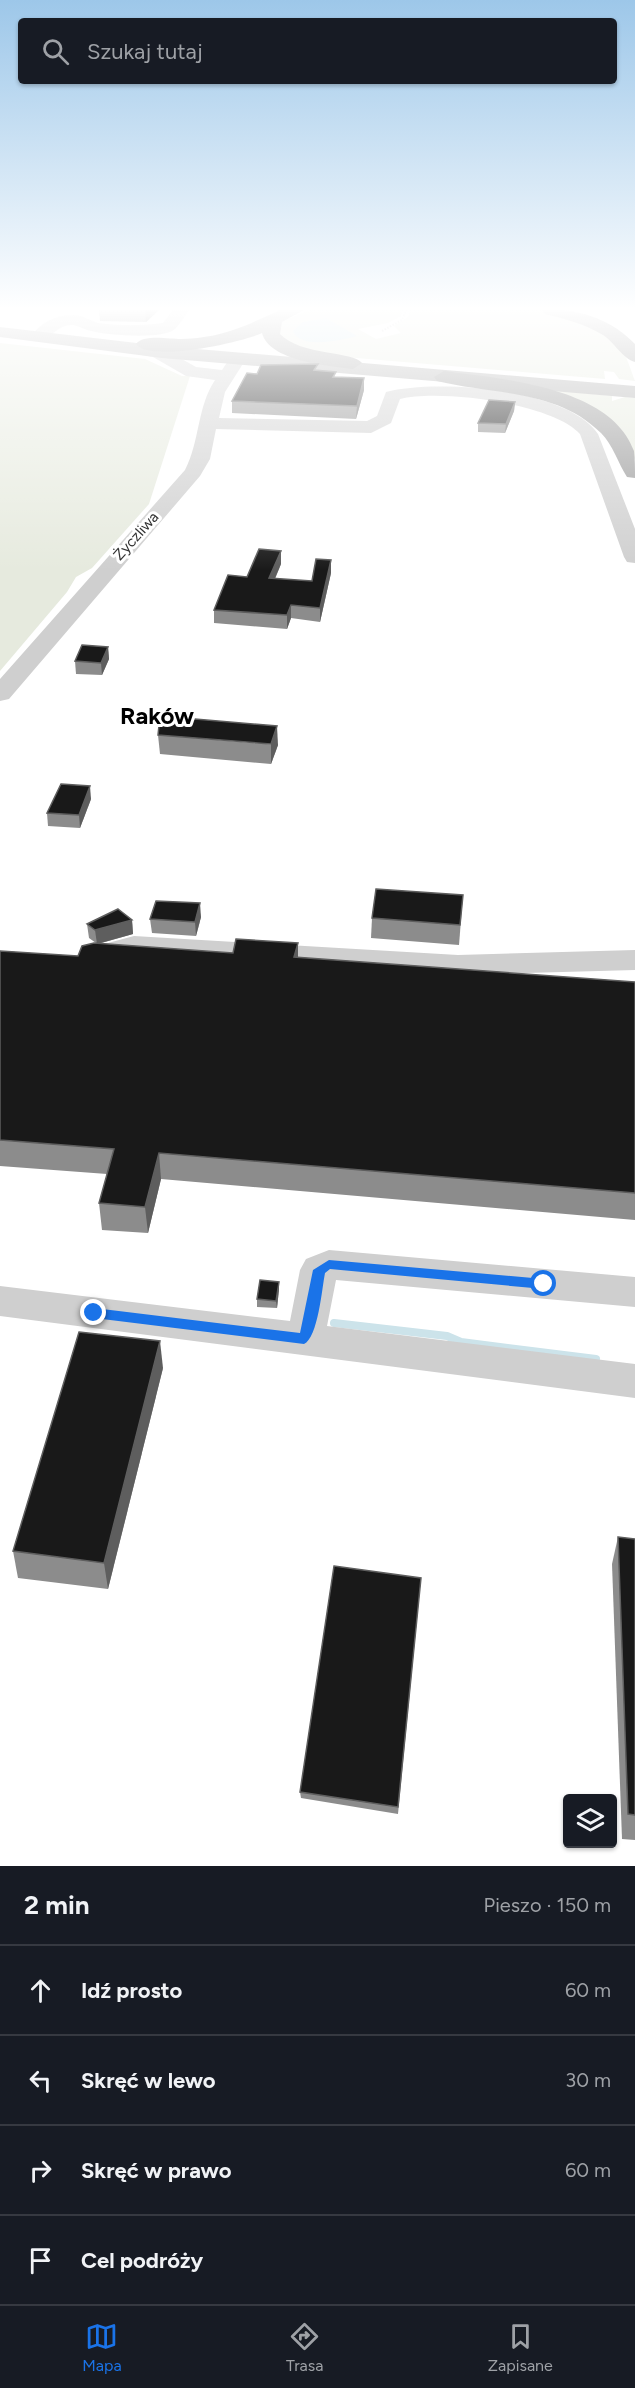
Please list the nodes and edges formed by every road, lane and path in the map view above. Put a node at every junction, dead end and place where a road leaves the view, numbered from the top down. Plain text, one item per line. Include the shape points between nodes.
1 (215, 397) edge
2 (392, 397) edge
3 (479, 397) edge
4 (547, 397) edge
5 (208, 423) junction
6 (635, 472) edge
7 (635, 557) edge
8 (0, 694) edge
9 (65, 957) edge
10 (635, 960) edge
11 (635, 1292) edge
12 (0, 1301) edge
13 (304, 1338) junction
14 (635, 1381) edge

1 - 5 street, Życzliwa
2 - 5 street via 385,419 371,427
3 - 7 street via 553,409 578,421 589,434
4 - 6 highway via 577,407 609,430
5 - 8 street, Życzliwa via 200,459 184,484
9 - 10 street via 87,959 134,946 458,965
11 - 13 street via 329,1264 319,1270 312,1316
12 - 13 street
13 - 14 street

